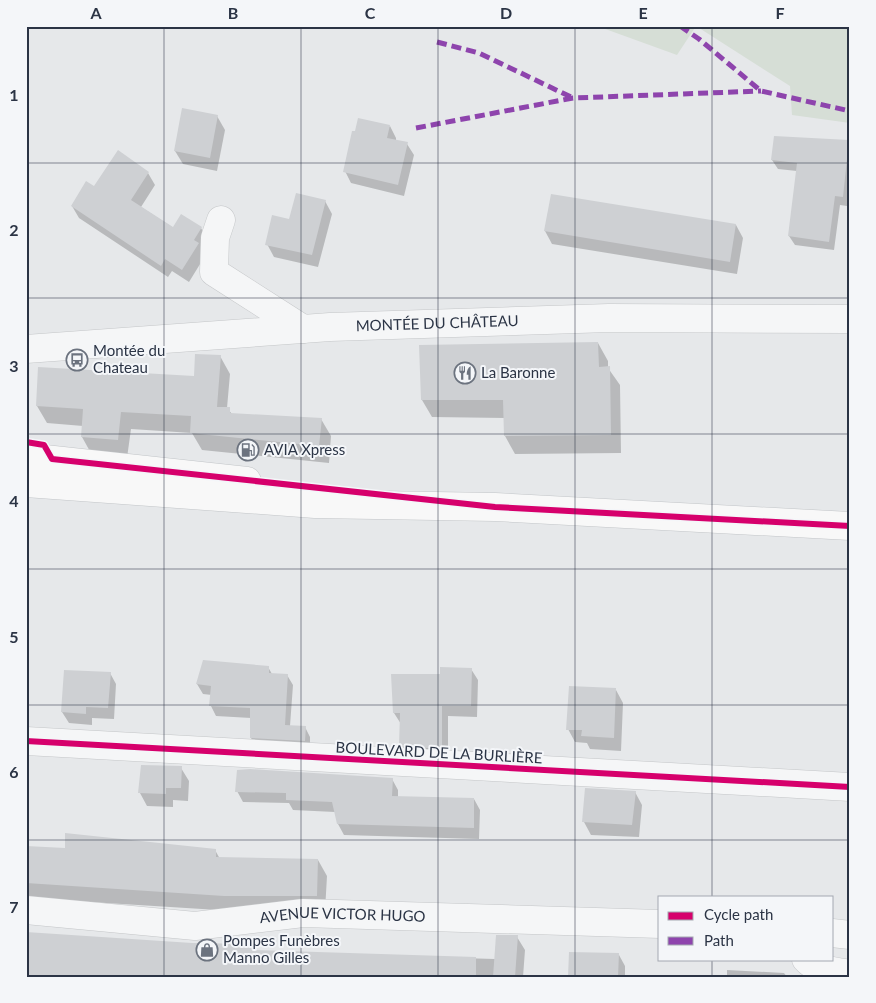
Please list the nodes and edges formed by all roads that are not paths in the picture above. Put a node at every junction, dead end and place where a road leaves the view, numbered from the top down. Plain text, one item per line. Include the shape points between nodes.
1 (221, 220) dead end
2 (850, 319) edge
3 (303, 329) junction
4 (26, 349) edge
5 (26, 456) edge
6 (26, 482) edge
7 (495, 507) junction
8 (850, 526) edge
9 (26, 741) edge
10 (850, 787) edge
11 (26, 910) edge
12 (658, 924) edge
13 (834, 933) edge
14 (850, 935) edge
15 (807, 960) edge
16 (850, 974) edge

1 - 3 street via 215,238 214,272
2 - 3 street, MONTÉE DU CHÂTEAU via 609,318
3 - 4 street, MONTÉE DU CHÂTEAU
5 - 7 main road
6 - 7 main road via 315,504
7 - 8 main road
9 - 10 street, BOULEVARD DE LA BURLIÈRE
11 - 12 street, AVENUE VICTOR HUGO via 195,926 304,913
13 - 14 street
15 - 16 street via 820,968

